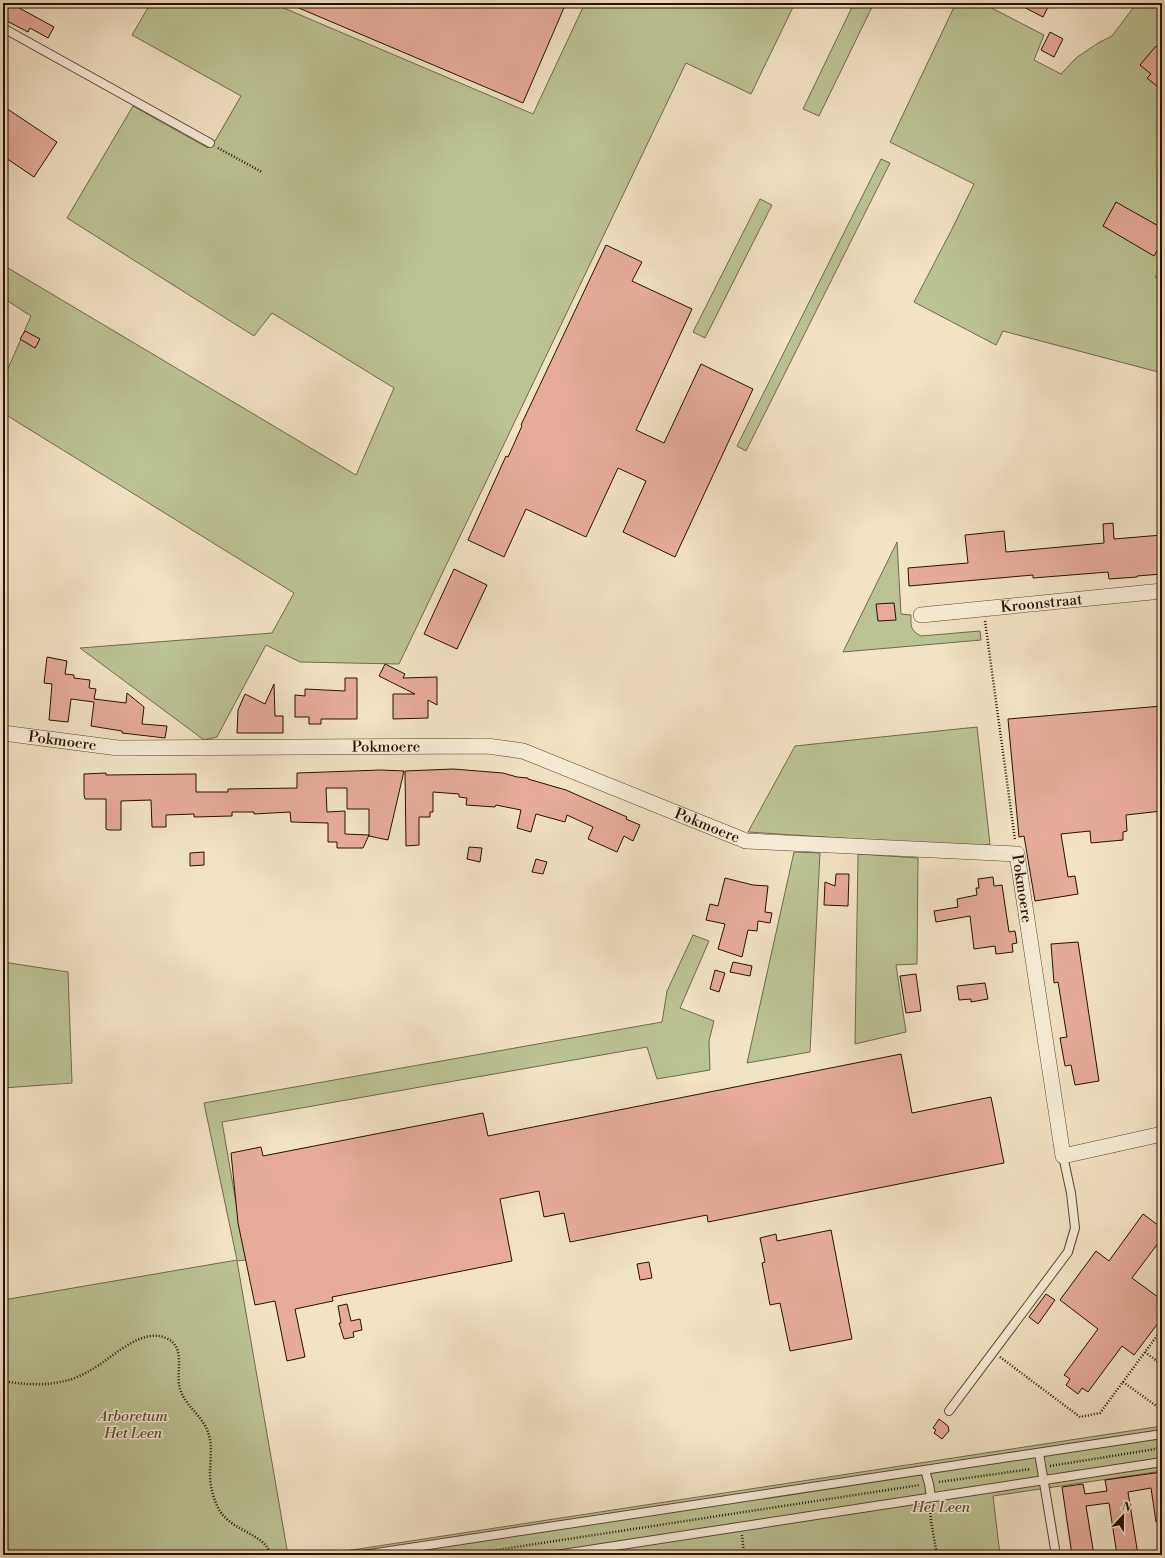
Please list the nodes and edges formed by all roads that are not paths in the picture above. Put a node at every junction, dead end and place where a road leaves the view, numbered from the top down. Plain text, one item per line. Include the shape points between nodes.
1 (3, 28) edge
2 (210, 143) road end
3 (1162, 592) edge
4 (920, 615) dead end
5 (3, 733) edge
6 (1162, 1134) edge
7 (1063, 1156) junction
8 (949, 1411) dead end
9 (1162, 1434) edge
10 (1040, 1453) junction
11 (1162, 1462) edge
12 (925, 1470) junction
13 (1044, 1480) junction
14 (931, 1497) junction
15 (363, 1555) edge
16 (556, 1555) edge
17 (1056, 1555) edge

1 - 2 lane
3 - 4 street, Kroonstraat
5 - 7 street, Pokmoere via 118,748 487,746 523,751 746,841 1017,854
6 - 7 street
7 - 8 lane via 1075,1228 1068,1252
9 - 10 lane
10 - 12 lane
10 - 13 lane
11 - 13 lane
12 - 14 lane
12 - 15 lane
13 - 14 lane
13 - 17 lane
14 - 16 lane

